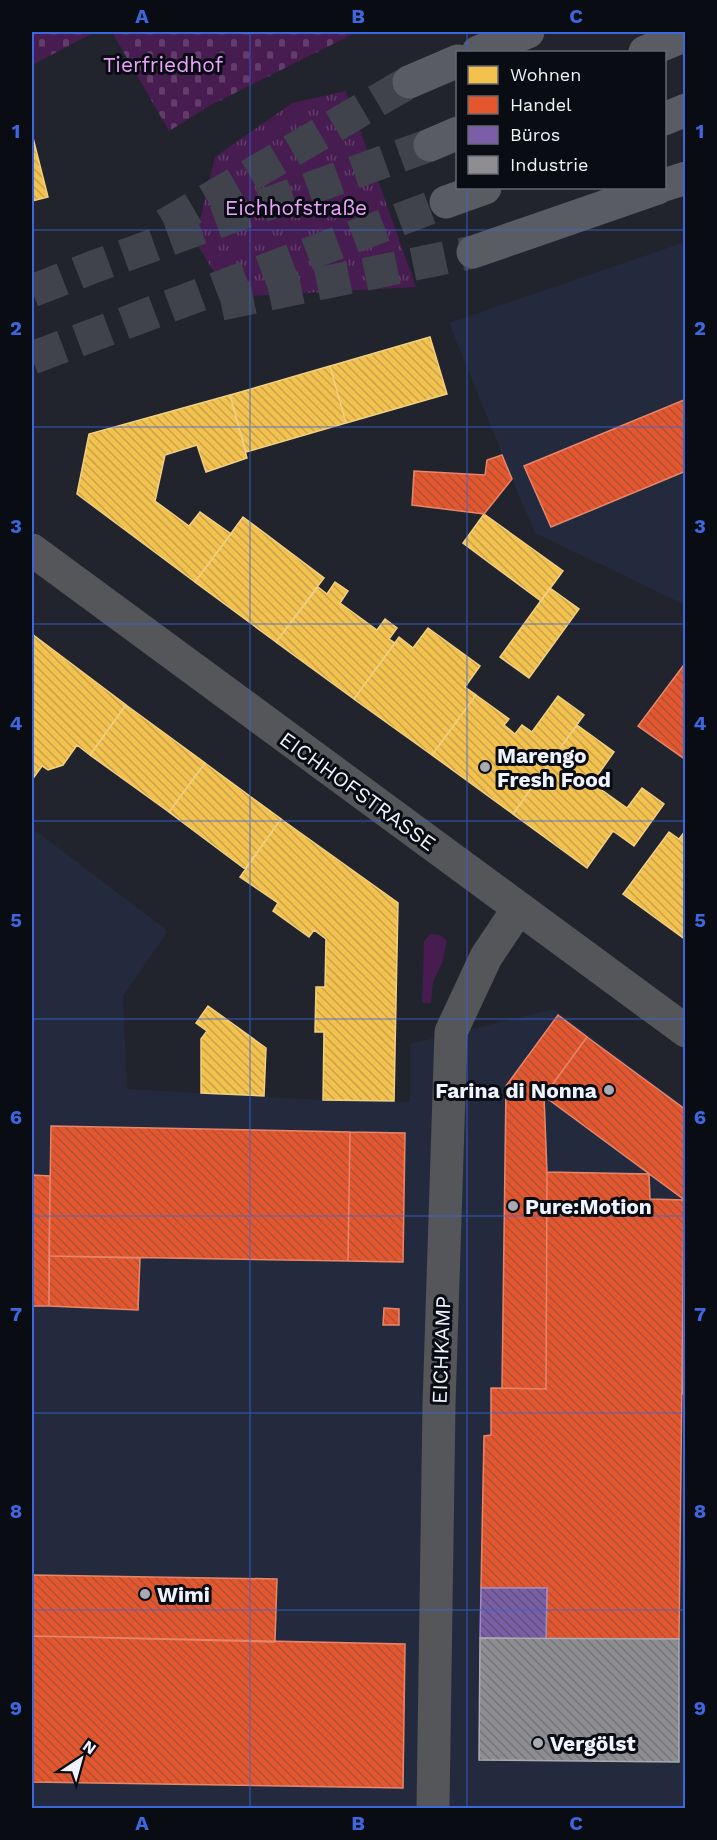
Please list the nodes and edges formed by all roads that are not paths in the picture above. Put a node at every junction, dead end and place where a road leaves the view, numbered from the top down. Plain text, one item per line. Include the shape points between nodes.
1 (528, 32) edge
2 (686, 35) edge
3 (480, 51) edge
4 (647, 51) edge
5 (456, 62) edge
6 (409, 82) tunnel mouth
7 (686, 111) edge
8 (666, 117) edge
9 (686, 178) edge
10 (666, 184) edge
11 (481, 189) edge
12 (655, 189) edge
13 (446, 202) tunnel mouth
14 (473, 252) tunnel mouth
15 (32, 550) edge
16 (518, 909) junction
17 (686, 1031) edge
18 (433, 1809) edge

1 - 3 highway
2 - 4 highway
5 - 6 highway
7 - 8 highway
9 - 10 highway
11 - 13 highway
12 - 14 highway
15 - 16 street, EICHHOFSTRASSE
16 - 17 street, EICHHOFSTRASSE
16 - 18 street, EICHKAMP via 486,957 451,1032 439,1405

